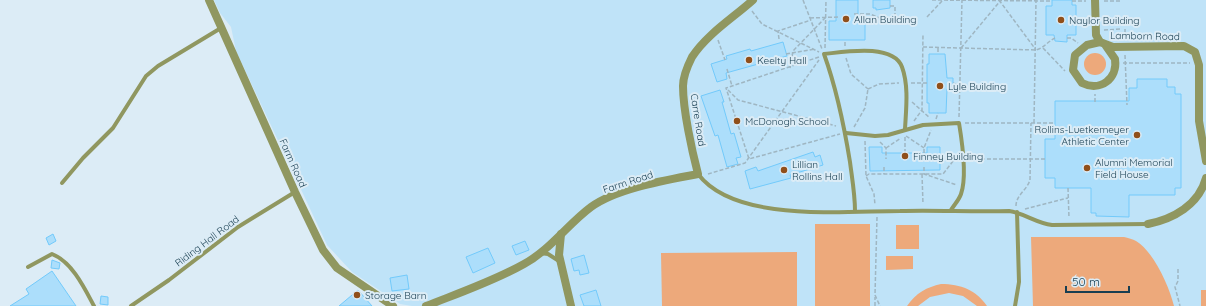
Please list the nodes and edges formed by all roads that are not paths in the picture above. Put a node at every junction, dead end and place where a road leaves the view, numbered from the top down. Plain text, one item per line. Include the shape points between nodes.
1 (210, 0) edge
2 (1096, 1) edge
3 (750, 3) edge
4 (222, 27) junction
5 (1103, 44) junction
6 (905, 129) junction
7 (846, 133) junction
8 (1206, 161) edge
9 (698, 174) junction
10 (1206, 178) edge
11 (62, 183) dead end
12 (295, 192) junction
13 (951, 210) junction
14 (855, 211) junction
15 (1017, 212) junction
16 (1148, 224) joint
17 (561, 234) junction
18 (540, 253) junction
19 (560, 262) junction
20 (28, 267) dead end
21 (94, 306) edge
22 (131, 306) edge
23 (393, 306) edge
24 (426, 306) edge
25 (571, 306) edge
26 (1015, 306) edge

1 - 4 street, Farm Road
2 - 5 street, Lamborn Road via 1096,35
3 - 9 street, Carre Road via 692,57 683,85
4 - 11 lane via 151,72 140,84 113,128
4 - 12 street, Farm Road
5 - 5 street via 1087,45 1075,55 1073,70 1082,83 1098,86 1107,82 1114,74 1115,59
5 - 8 street, Lamborn Road via 1113,48 1184,46 1194,52 1199,65 1199,121
6 - 7 lane via 875,136
6 - 7 lane via 905,83 902,66 892,55 873,51 824,54
6 - 13 lane via 959,123 963,148 963,187
7 - 14 lane
9 - 14 lane via 714,190 739,202 783,210
9 - 17 street, Farm Road via 657,182 609,197 592,206
10 - 16 street via 1204,187 1184,210
12 - 22 lane, Riding Hall Road via 238,226 163,285
12 - 23 street, Farm Road via 332,263
13 - 14 lane
13 - 15 lane
15 - 16 lane via 1044,224
15 - 26 lane via 1019,282
17 - 18 street, Farm Road
17 - 19 street
18 - 19 lane via 548,254
18 - 24 street, Farm Road via 524,264
19 - 25 street
20 - 21 lane via 52,254 63,258

